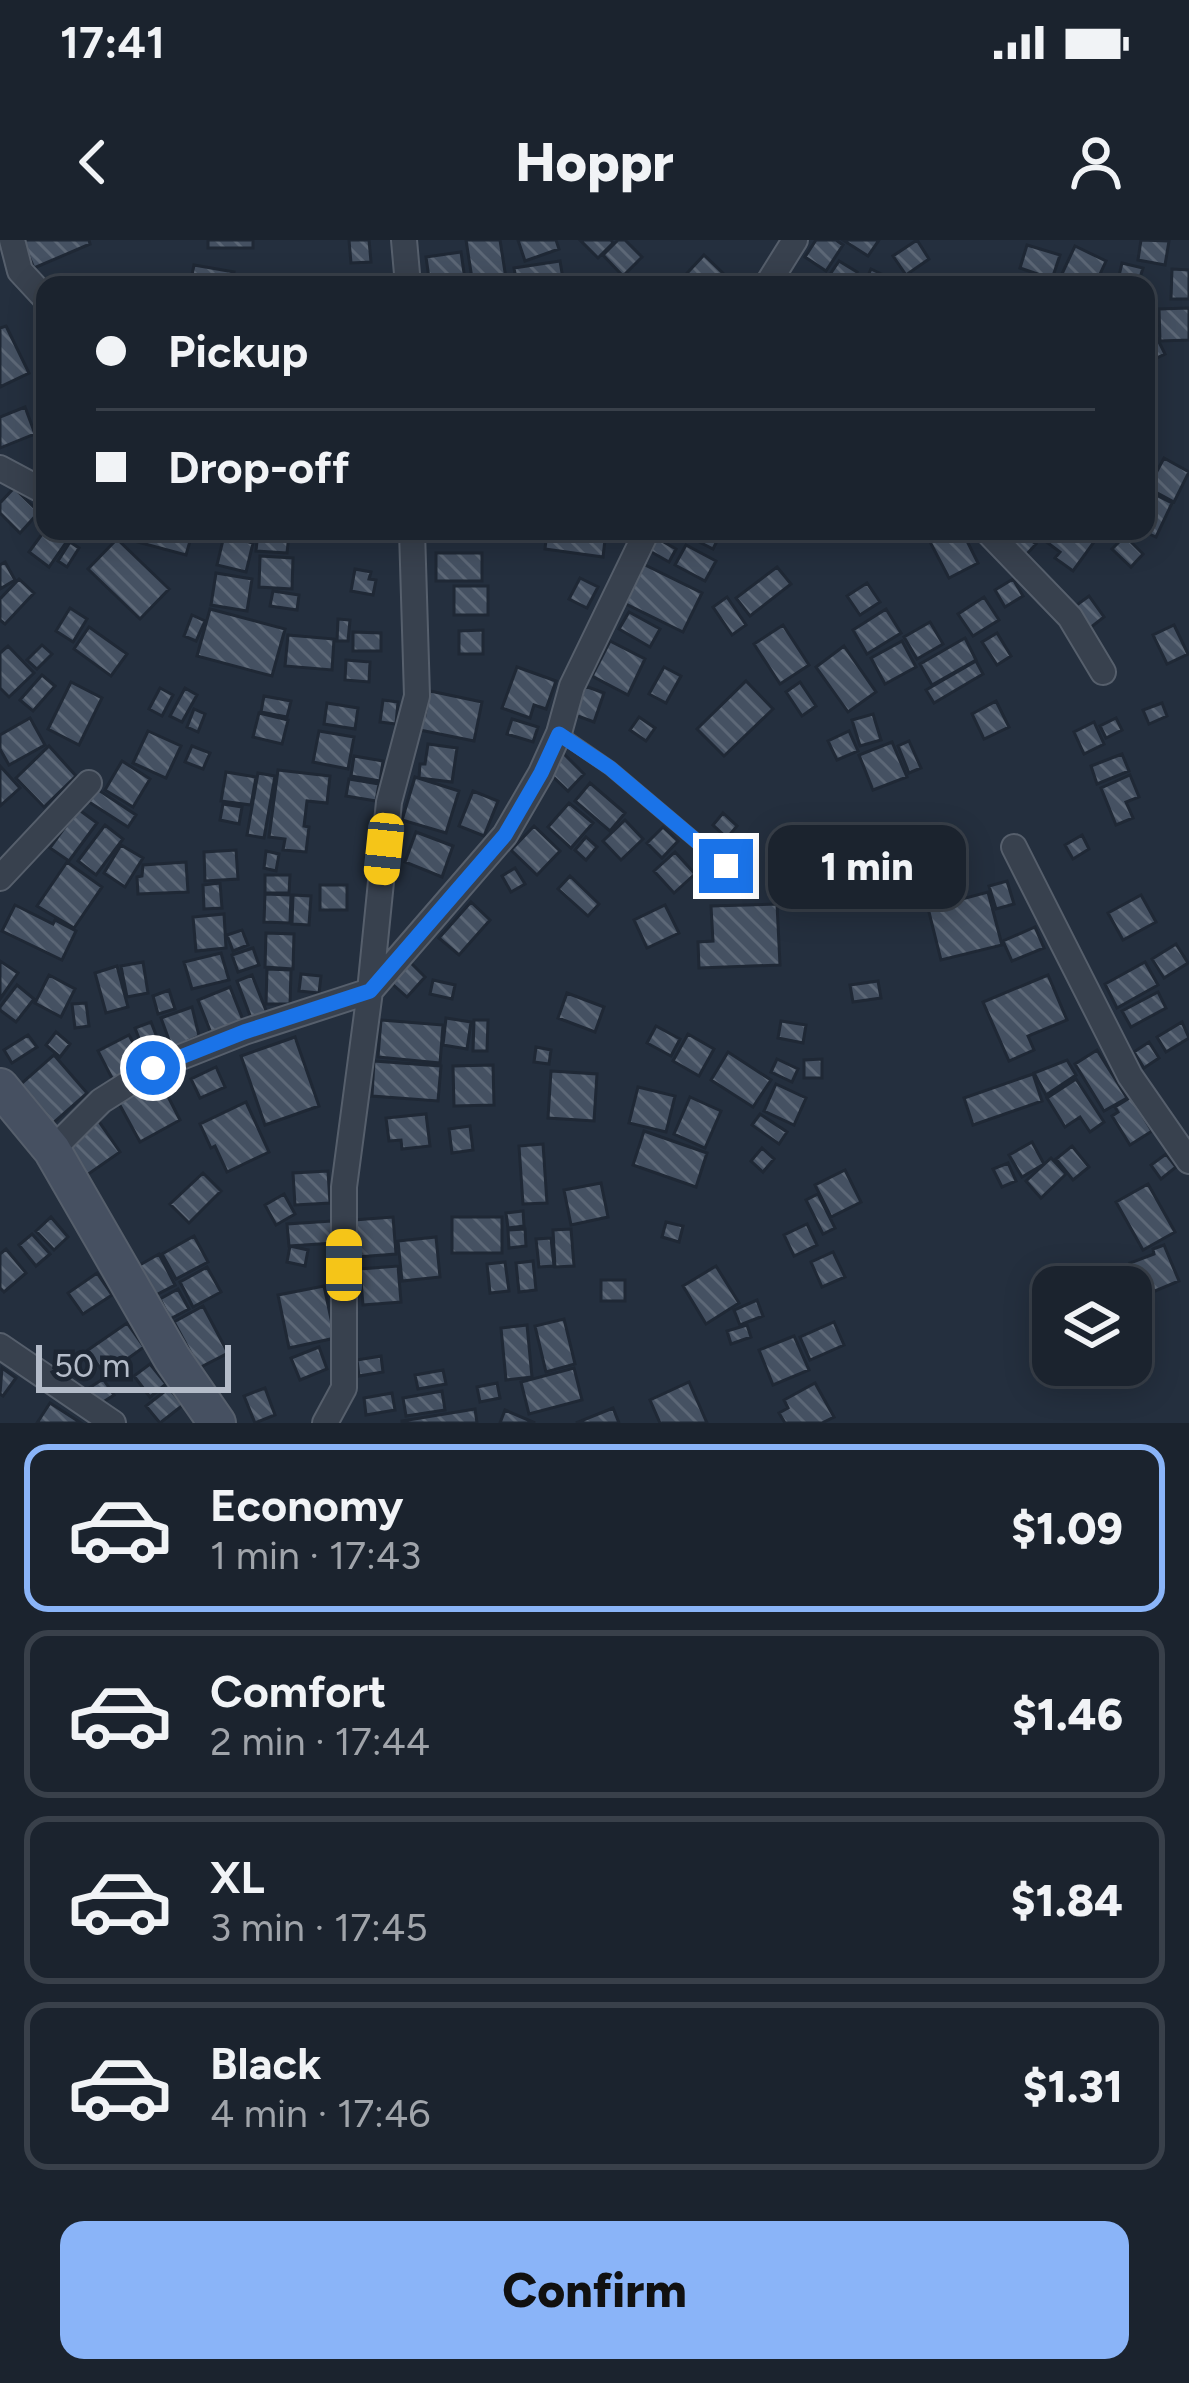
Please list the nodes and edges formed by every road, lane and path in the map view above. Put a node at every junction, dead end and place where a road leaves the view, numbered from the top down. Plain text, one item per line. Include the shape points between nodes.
1 (12, 240) edge
2 (404, 240) edge
3 (795, 240) edge
4 (407, 276) edge
5 (773, 276) edge
6 (36, 288) edge
7 (0, 468) edge
8 (36, 487) edge
9 (412, 540) edge
10 (643, 540) edge
11 (996, 540) edge
12 (1103, 672) dead end
13 (559, 734) junction
14 (89, 783) dead end
15 (1014, 847) dead end
16 (726, 866) dead end
17 (0, 878) edge
18 (370, 991) junction
19 (0, 1087) edge
20 (52, 1150) junction
21 (1189, 1161) edge
22 (0, 1346) edge
23 (112, 1423) edge
24 (217, 1423) edge
25 (325, 1423) edge

1 - 6 street via 20,271
2 - 4 street
3 - 5 street
7 - 8 street
9 - 18 street via 417,696 389,802
10 - 13 street via 572,686
11 - 12 street via 1070,617
13 - 16 lane
13 - 18 street via 505,835
14 - 17 street
15 - 21 street via 1130,1076
18 - 20 street via 153,1068 101,1101
18 - 25 street via 344,1187 344,1388
19 - 20 street
20 - 24 street
22 - 23 street

